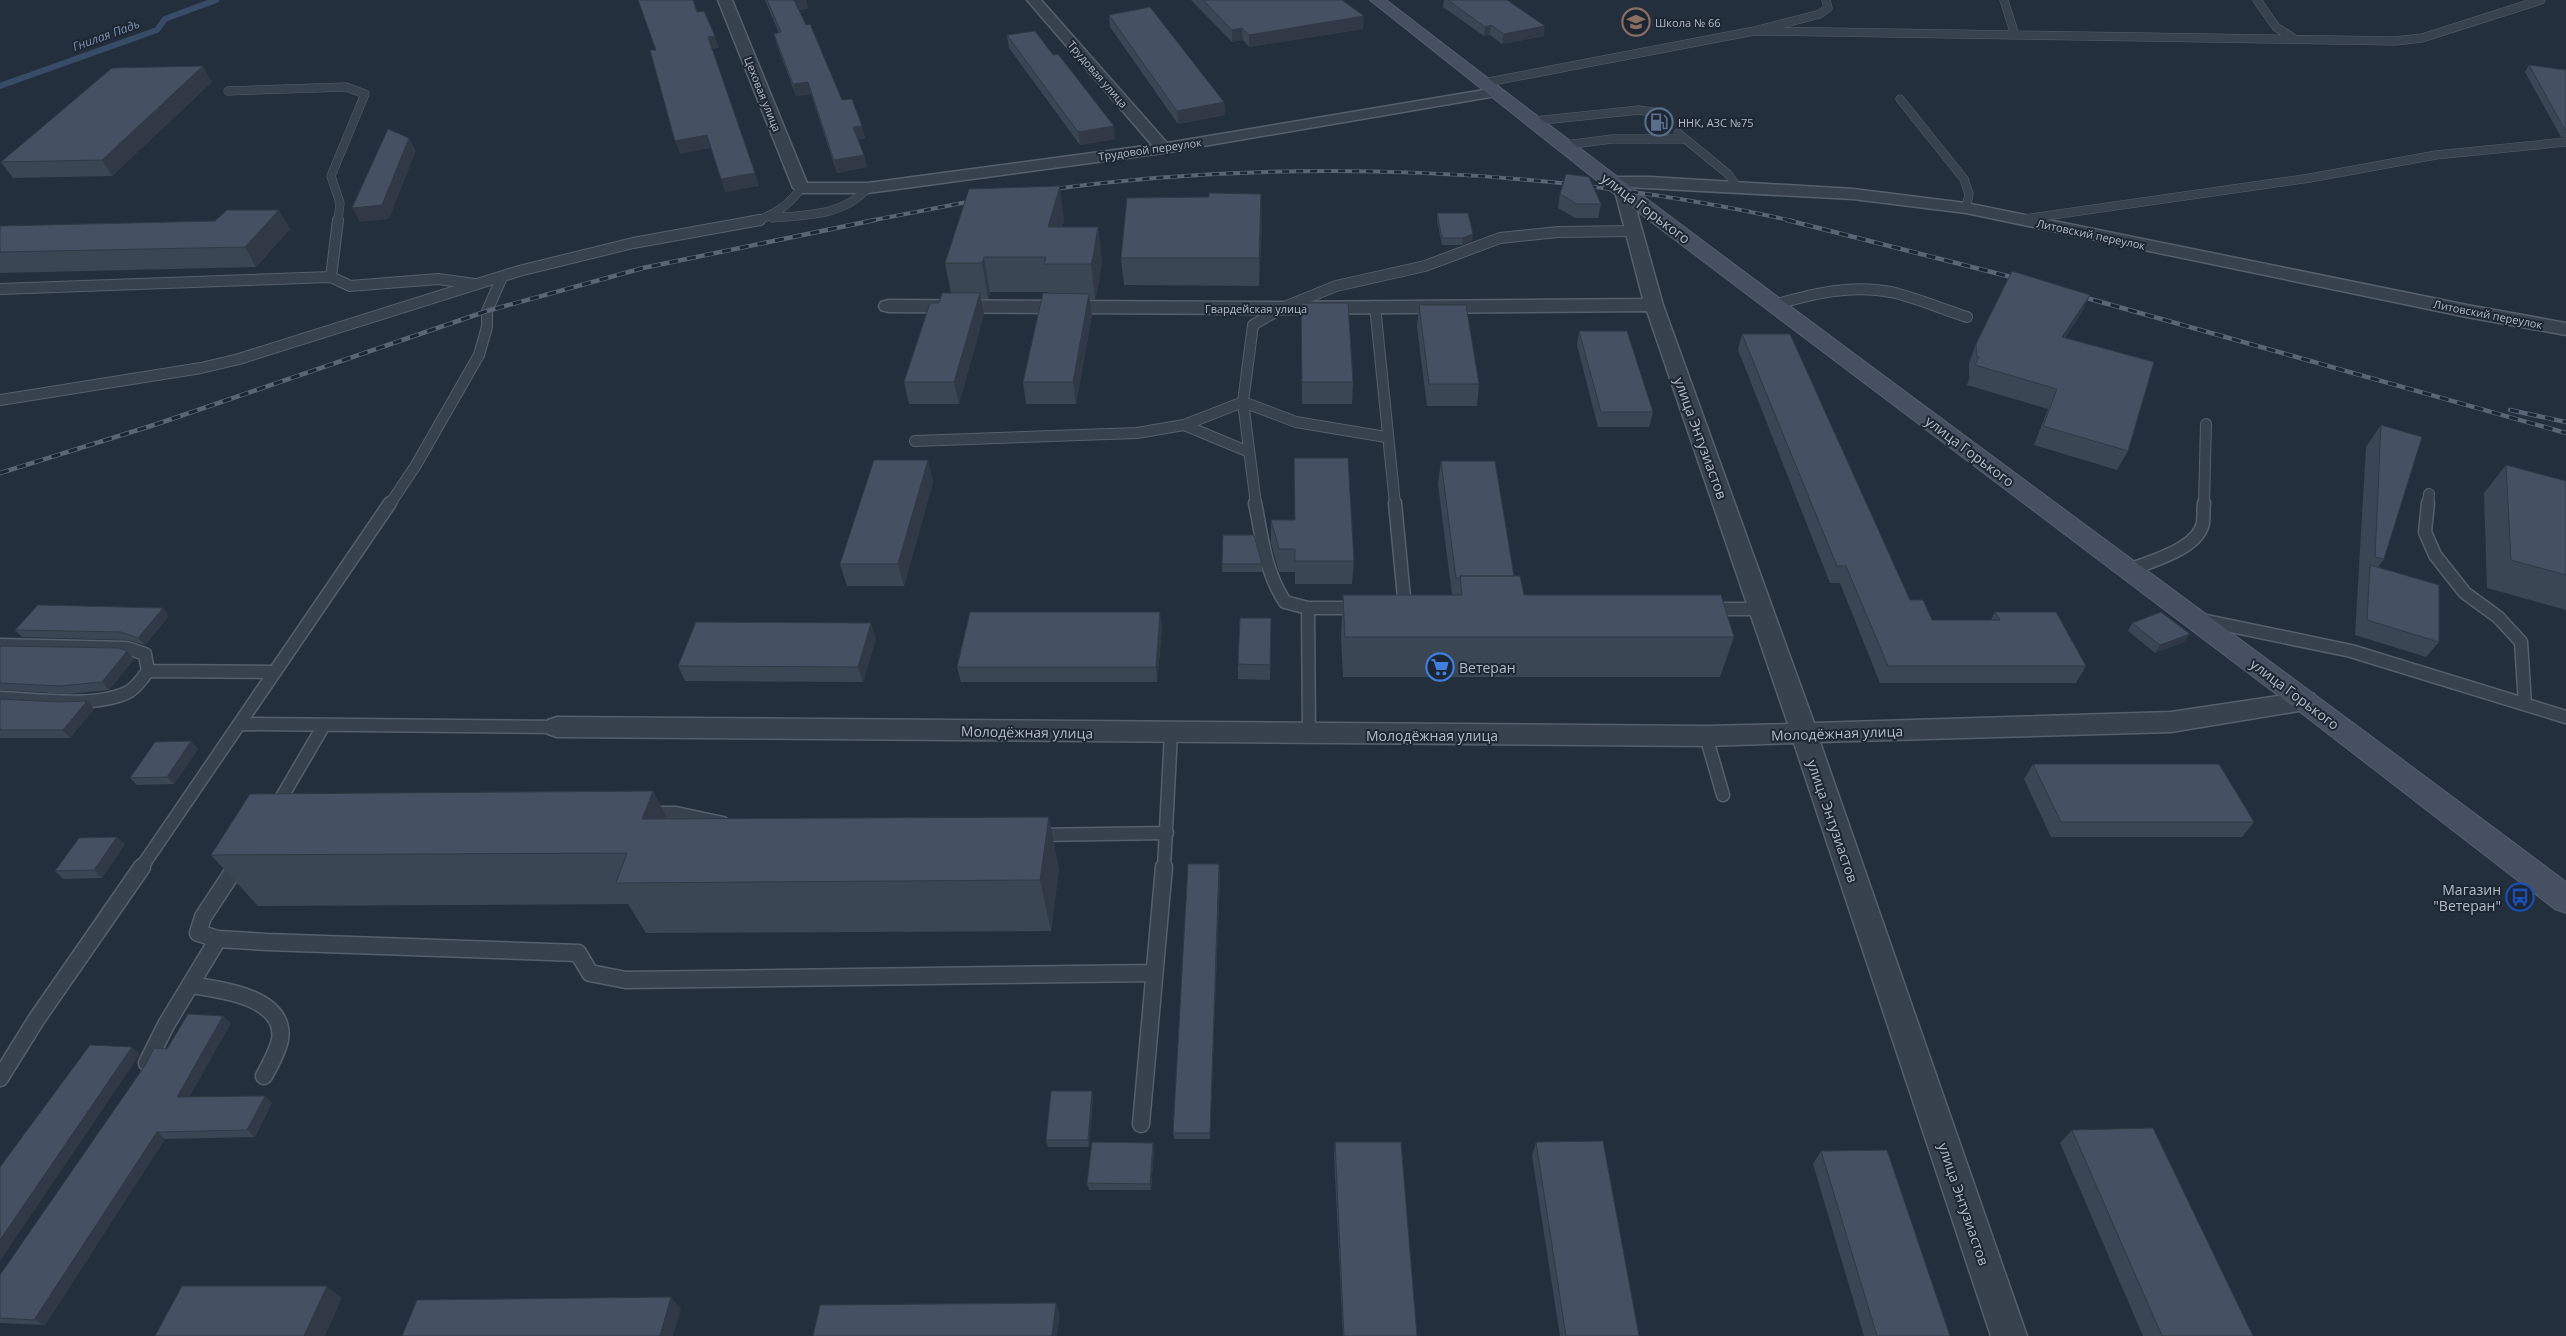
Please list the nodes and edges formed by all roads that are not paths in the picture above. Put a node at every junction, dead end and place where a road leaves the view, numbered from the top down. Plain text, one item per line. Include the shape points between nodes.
1 (725, 0) edge
2 (1034, 0) edge
3 (1376, 0) edge
4 (1826, 0) edge
5 (2004, 0) edge
6 (2257, 0) edge
7 (2541, 0) edge
8 (1754, 31) junction
9 (2015, 35) junction
10 (2293, 38) junction
11 (1490, 87) junction
12 (228, 91) dead end
13 (1900, 99) dead end
14 (1652, 112) dead end
15 (1534, 121) junction
16 (2566, 142) edge
17 (1565, 145) junction
18 (1162, 148) junction
19 (1616, 187) junction
20 (801, 188) junction
21 (868, 188) junction
22 (1738, 188) junction
23 (1966, 208) junction
24 (770, 218) junction
25 (2024, 219) junction
26 (1634, 231) junction
27 (331, 276) junction
28 (502, 277) junction
29 (480, 285) junction
30 (0, 290) edge
31 (1654, 305) junction
32 (1774, 305) junction
33 (888, 306) dead end
34 (1374, 306) junction
35 (1282, 308) junction
36 (1967, 318) dead end
37 (2566, 329) edge
38 (0, 400) edge
39 (1243, 402) junction
40 (2206, 424) dead end
41 (1184, 425) junction
42 (1386, 437) junction
43 (915, 441) dead end
44 (1249, 452) junction
45 (2429, 494) dead end
46 (2129, 570) junction
47 (1308, 608) junction
48 (1366, 608) edge
49 (1405, 608) edge
50 (1692, 609) edge
51 (1762, 609) junction
52 (2194, 619) junction
53 (0, 645) edge
54 (148, 671) junction
55 (276, 672) junction
56 (0, 698) edge
57 (2305, 701) junction
58 (2526, 704) junction
59 (2566, 717) edge
60 (240, 724) junction
61 (324, 725) junction
62 (557, 727) joint
63 (1172, 733) junction
64 (1309, 734) junction
65 (1804, 735) junction
66 (1706, 736) junction
67 (1723, 796) dead end
68 (636, 814) edge
69 (267, 821) edge
70 (733, 826) edge
71 (1167, 833) junction
72 (1018, 835) edge
73 (246, 853) edge
74 (2566, 900) edge
75 (218, 939) junction
76 (1153, 973) junction
77 (190, 985) junction
78 (264, 1076) dead end
79 (0, 1078) edge
80 (138, 1078) edge
81 (1141, 1124) dead end
82 (2009, 1336) edge

1 - 20 street, Цеховая улица
2 - 18 street, Трудовая улица
3 - 11 main road, улица Горького
4 - 8 lane via 1828,8 1820,14
5 - 9 lane
6 - 10 lane via 2276,27
7 - 10 lane via 2422,38 2395,41
8 - 9 lane
8 - 11 lane
9 - 10 lane
11 - 15 main road, улица Горького
11 - 18 street, Трудовой переулок
12 - 27 lane via 346,87 364,94 331,176 340,203
13 - 23 lane via 1964,179 1969,194
14 - 15 lane via 1639,110
15 - 17 main road, улица Горького
16 - 25 lane via 2436,154 2310,178
17 - 19 main road, улица Горького
17 - 22 lane via 1612,138 1681,136 1728,174
18 - 21 street, Трудовой переулок
19 - 22 street, Литовский переулок via 1650,182
19 - 26 street, улица Энтузиастов
19 - 32 main road, улица Горького
20 - 21 street, Трудовой переулок
20 - 24 lane via 790,204
21 - 24 lane via 861,198 847,206 822,213
22 - 23 street, Литовский переулок via 1853,194
23 - 25 street, Литовский переулок
24 - 28 lane via 676,234
25 - 37 street, Литовский переулок via 2419,302
26 - 31 street, улица Энтузиастов
26 - 35 lane via 1558,232 1500,238 1425,266 1336,286
27 - 29 lane via 350,286 438,279
27 - 30 lane
28 - 29 lane
28 - 55 lane via 488,311 479,355 416,465
29 - 38 lane via 230,361
31 - 34 street, Гвардейская улица
31 - 51 street, улица Энтузиастов
32 - 36 lane via 1802,296 1854,289 1890,293
32 - 46 main road, улица Горького
33 - 35 street, Гвардейская улица
34 - 35 street, Гвардейская улица
34 - 42 lane
35 - 39 lane via 1253,325
39 - 41 lane
39 - 42 lane via 1300,425
39 - 44 lane
40 - 46 lane via 2203,524 2193,540 2174,552
41 - 43 lane via 1137,434
41 - 44 lane
42 - 49 lane
44 - 47 lane via 1269,573 1285,602
45 - 58 lane via 2425,532 2435,555 2465,593 2498,617 2522,642
46 - 52 main road, улица Горького
47 - 48 lane
47 - 64 lane
50 - 51 lane
51 - 65 street, улица Энтузиастов
52 - 57 main road, улица Горького
52 - 58 lane via 2351,651
53 - 54 lane via 127,648 145,654
54 - 55 lane
54 - 56 lane via 128,691 109,696 90,699
55 - 60 lane
57 - 65 street, Молодёжная улица via 2171,722
57 - 74 main road, улица Горького
58 - 59 lane
60 - 61 lane
60 - 79 lane via 36,1020
61 - 62 lane
61 - 69 lane
62 - 63 street, Молодёжная улица
63 - 64 street, Молодёжная улица
63 - 71 lane
64 - 66 street, Молодёжная улица
65 - 66 street, Молодёжная улица
65 - 82 street, улица Энтузиастов
66 - 67 lane
68 - 70 lane via 676,813
71 - 72 lane
71 - 76 lane
73 - 75 lane via 202,917 198,933
75 - 76 lane via 578,953 590,973 626,980
75 - 77 lane
76 - 81 lane
77 - 78 lane via 235,992 265,1006 280,1023 280,1040
77 - 80 lane

